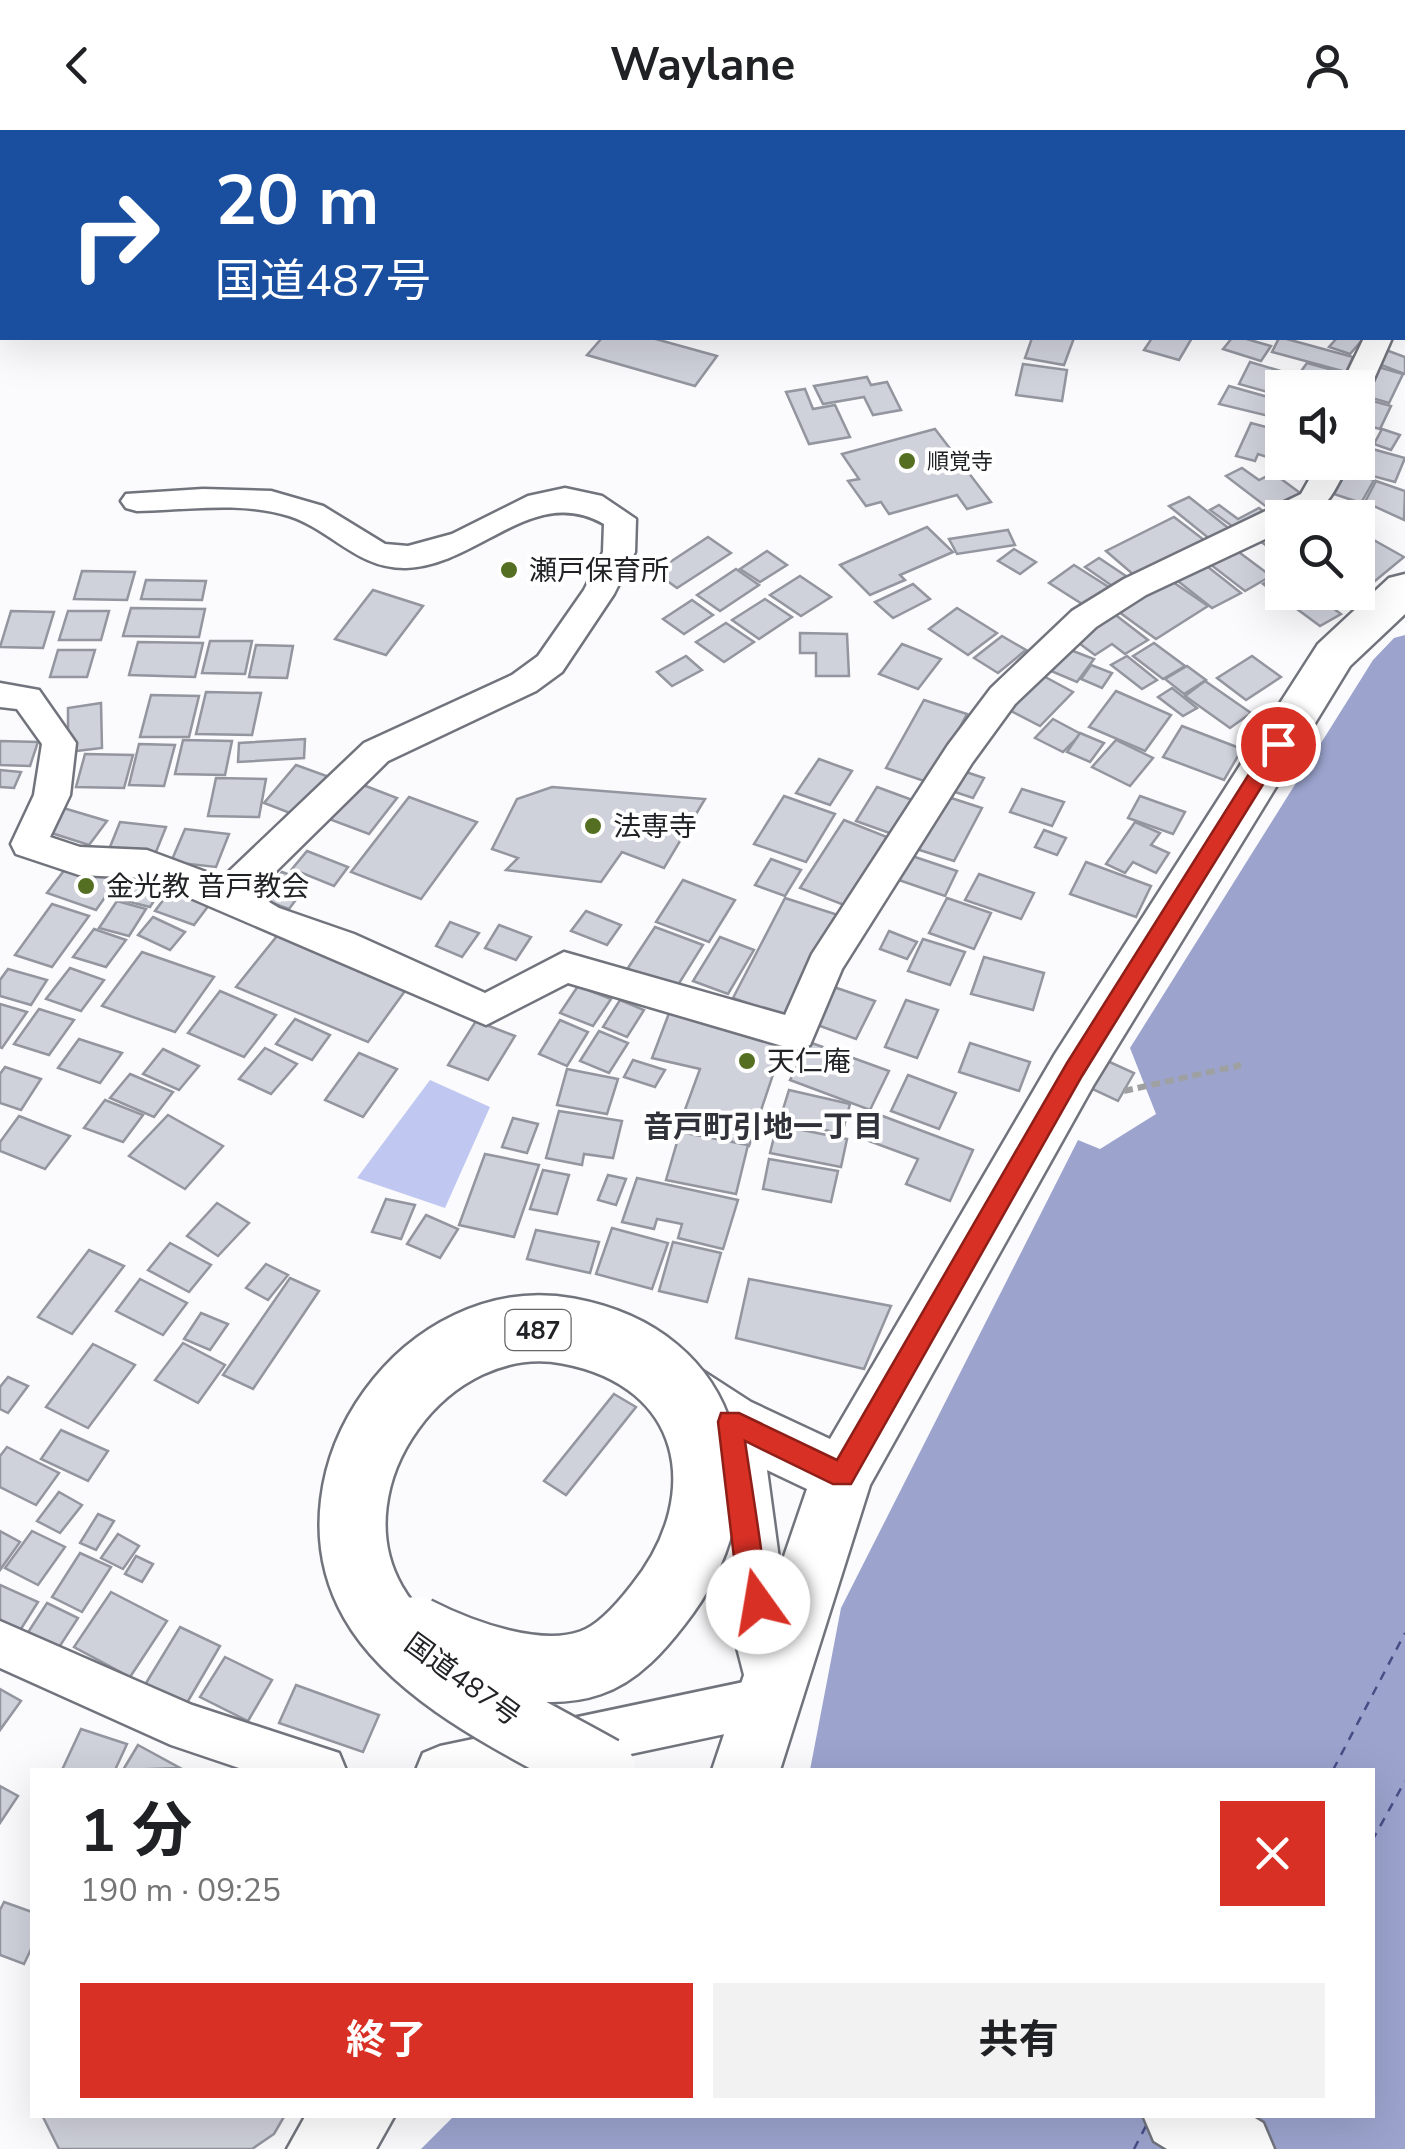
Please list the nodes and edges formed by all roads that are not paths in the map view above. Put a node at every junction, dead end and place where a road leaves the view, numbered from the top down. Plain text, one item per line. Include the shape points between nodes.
1 (1377, 340) edge
2 (1363, 370) edge
3 (1324, 480) edge
4 (137, 501) dead end
5 (1405, 589) edge
6 (0, 694) edge
7 (228, 895) junction
8 (661, 1377) edge
9 (661, 1377) edge
10 (661, 1377) edge
11 (661, 1377) edge
12 (730, 1422) junction
13 (842, 1476) junction
14 (0, 1644) edge
15 (771, 1687) junction
16 (316, 1768) edge
17 (448, 1768) edge
18 (599, 1768) edge
19 (747, 1768) edge
20 (355, 2118) edge
21 (1185, 2118) edge
22 (324, 2149) edge
23 (1237, 2149) edge

1 - 2 street
3 - 7 street via 1312,501 1084,619 1004,696 825,964 796,1034 564,967 486,1010 266,918
4 - 7 street via 268,501 314,514 362,550 409,557 542,500 598,502 620,519 619,552 550,664 524,683 376,752
5 - 13 highway via 1325,669 1074,1070
6 - 7 street via 26,698 59,743 52,794 29,844 78,861 147,864
8 - 12 highway, 国道487号 / 487, bridge
9 - 10 highway, 国道487号 / 487, bridge via 563,1340 460,1356 430,1376 392,1420 374,1465 366,1512 369,1558 387,1599 416,1630 457,1652 517,1668 589,1664 628,1638 666,1600 688,1564 706,1518 712,1472 698,1420
11 - 18 highway, 国道487号 / 487, bridge via 626,1348 564,1330 512,1330 460,1345 420,1372 386,1411 361,1462 351,1510 357,1560 374,1606 410,1645 481,1698
12 - 13 highway, 国道487号 / 487
12 - 15 highway
13 - 15 highway
14 - 16 street via 188,1728
15 - 17 street
15 - 19 highway
20 - 22 highway
21 - 23 highway

